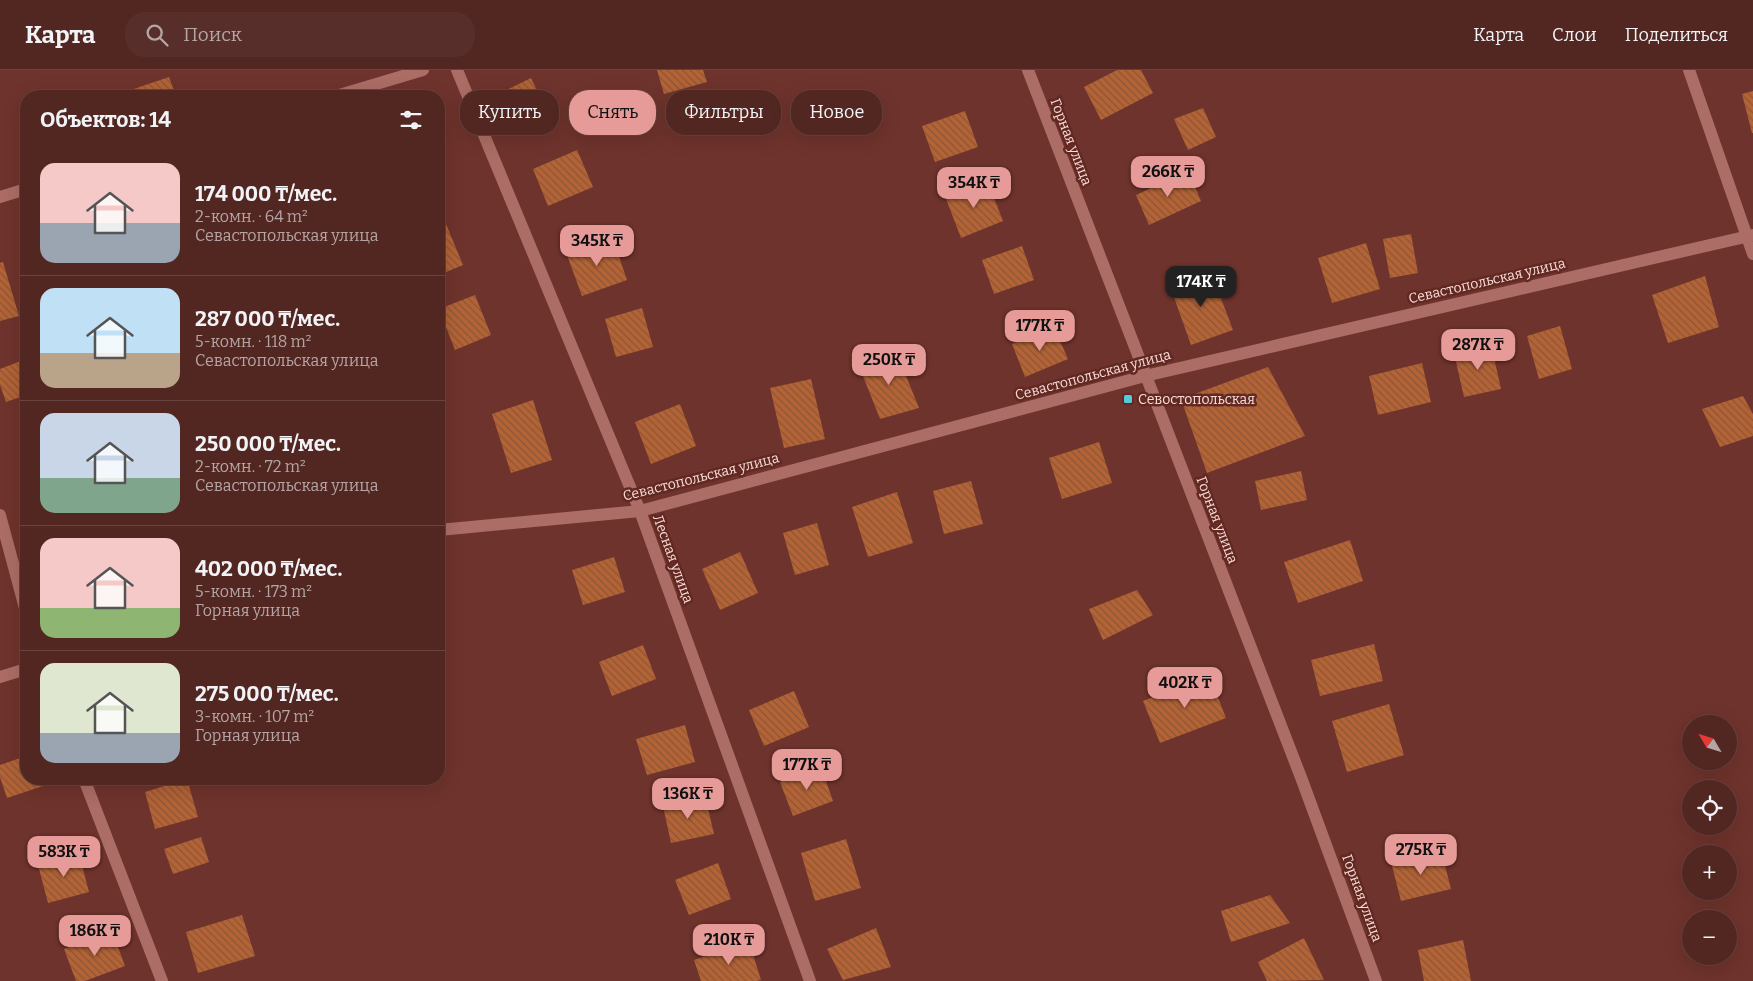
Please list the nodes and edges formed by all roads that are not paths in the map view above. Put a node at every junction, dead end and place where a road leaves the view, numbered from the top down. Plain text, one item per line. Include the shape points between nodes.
1 (423, 70) edge
2 (457, 70) edge
3 (1028, 70) edge
4 (1689, 70) edge
5 (356, 90) edge
6 (20, 191) edge
7 (0, 197) edge
8 (1750, 236) edge
9 (1753, 254) edge
10 (1145, 376) junction
11 (640, 511) junction
12 (0, 515) edge
13 (445, 529) edge
14 (20, 590) edge
15 (20, 671) edge
16 (0, 677) edge
17 (86, 785) edge
18 (162, 981) edge
19 (810, 981) edge
20 (1376, 981) edge

1 - 5 street
2 - 11 street, Лесная улица
3 - 10 street, Горная улица
4 - 8 street
6 - 7 street
8 - 9 street
8 - 10 street, Севастопольская улица
10 - 11 street, Севастопольская улица
10 - 20 street, Горная улица via 1302,780
11 - 13 street, Севастопольская улица
11 - 19 street, Лесная улица
12 - 14 street
15 - 16 street
17 - 18 street

